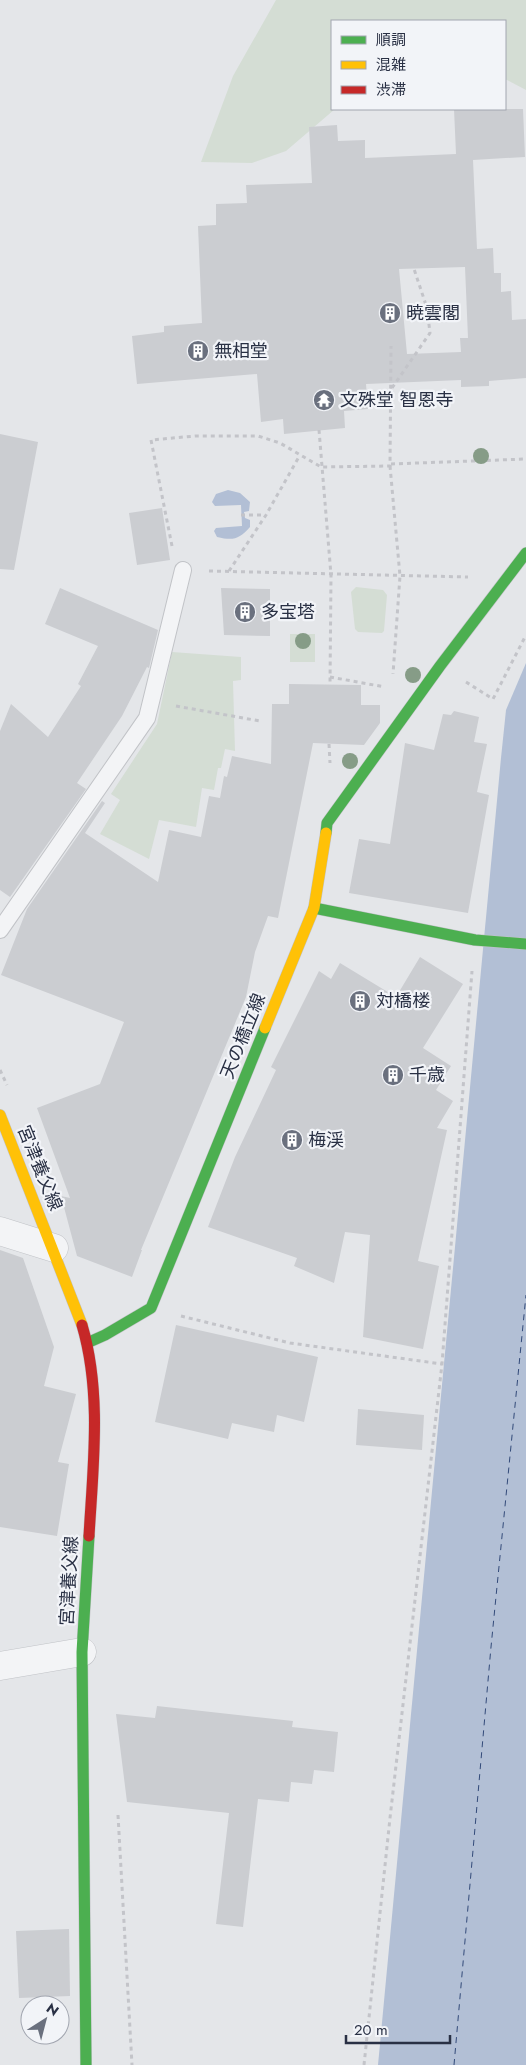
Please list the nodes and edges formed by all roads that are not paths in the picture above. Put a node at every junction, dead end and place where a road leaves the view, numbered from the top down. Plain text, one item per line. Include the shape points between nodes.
1 (526, 552) edge
2 (183, 570) road end
3 (314, 908) junction
4 (0, 930) edge
5 (526, 944) edge
6 (0, 1116) edge
7 (0, 1231) edge
8 (54, 1248) junction
9 (87, 1342) junction
10 (82, 1652) junction
11 (0, 1666) edge
12 (86, 2065) edge

1 - 3 main road, 天の橋立線 via 327,823
2 - 4 lane via 147,718
3 - 5 main road via 484,940
3 - 9 main road, 天の橋立線 via 151,1308
6 - 8 main road, 宮津養父線
7 - 8 street
8 - 9 main road, 宮津養父線
9 - 10 main road, 宮津養父線 via 96,1423
10 - 11 street
10 - 12 main road, 宮津養父線

